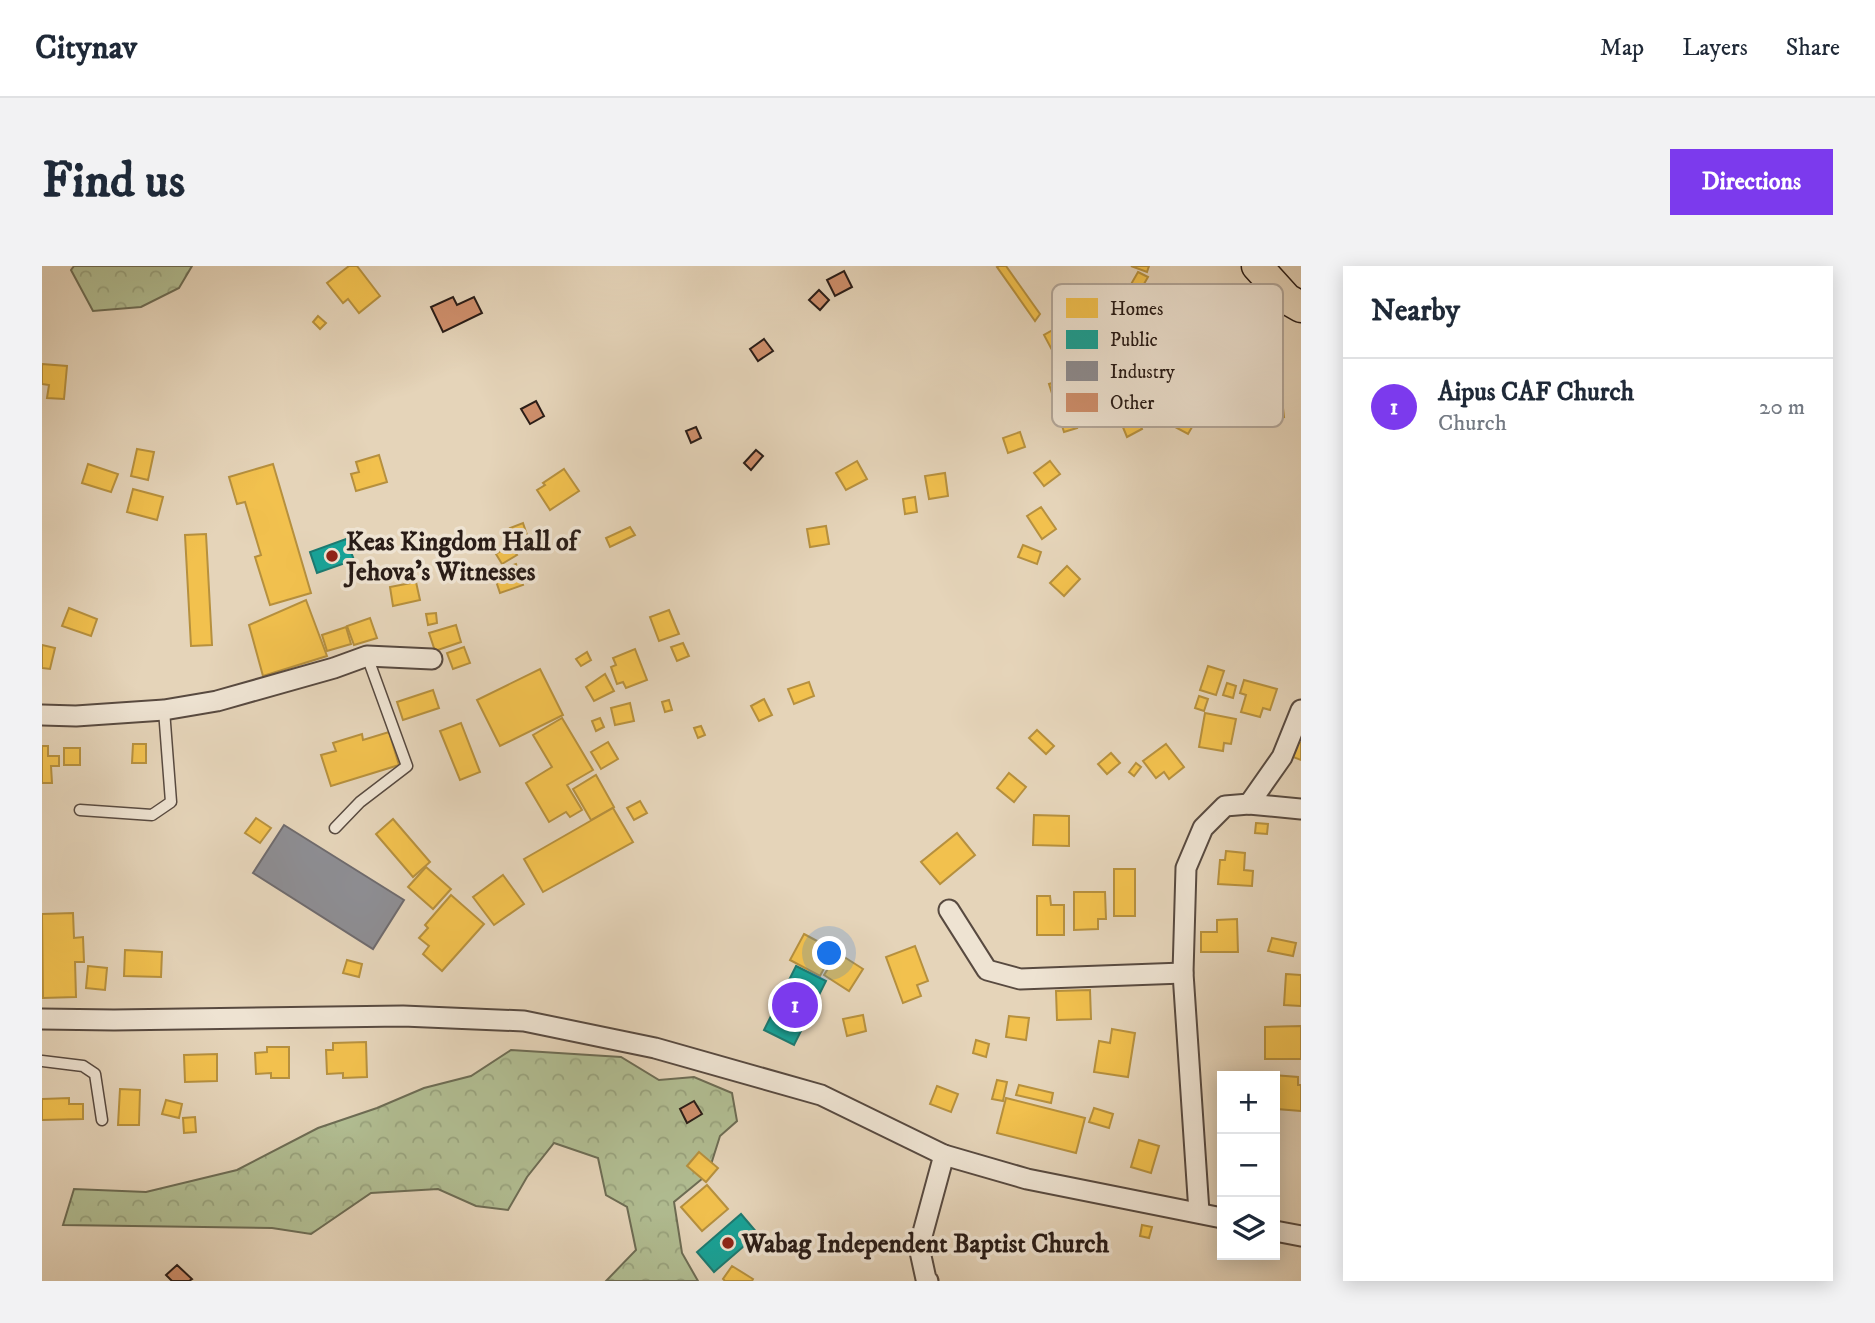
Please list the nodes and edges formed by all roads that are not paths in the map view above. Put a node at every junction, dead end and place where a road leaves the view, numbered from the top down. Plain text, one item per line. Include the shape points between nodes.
1 (1257, 266) edge
2 (1273, 284) edge
3 (1283, 295) edge
4 (1301, 307) edge
5 (367, 656) junction
6 (432, 659) dead end
7 (164, 710) junction
8 (1301, 710) edge
9 (42, 715) edge
10 (1249, 804) junction
11 (1301, 808) edge
12 (80, 810) dead end
13 (335, 828) dead end
14 (949, 909) dead end
15 (1183, 973) junction
16 (42, 1018) edge
17 (42, 1060) edge
18 (102, 1120) dead end
19 (944, 1155) junction
20 (1199, 1212) junction
21 (1217, 1217) edge
22 (1280, 1232) edge
23 (1301, 1236) edge
24 (928, 1281) edge

1 - 2 main road
3 - 4 main road
5 - 6 street
5 - 7 street via 217,701
5 - 13 lane via 407,766
7 - 9 street
7 - 12 lane via 171,802 152,815
8 - 10 street via 1282,757
10 - 11 street
10 - 15 street via 1225,806 1203,828 1186,868
14 - 15 street via 987,970 1020,979
15 - 20 street
16 - 19 street via 403,1016 524,1021 655,1048 821,1095
17 - 18 lane via 83,1066 95,1074
19 - 20 street via 1027,1179
19 - 24 street via 919,1247
20 - 21 street
22 - 23 street

